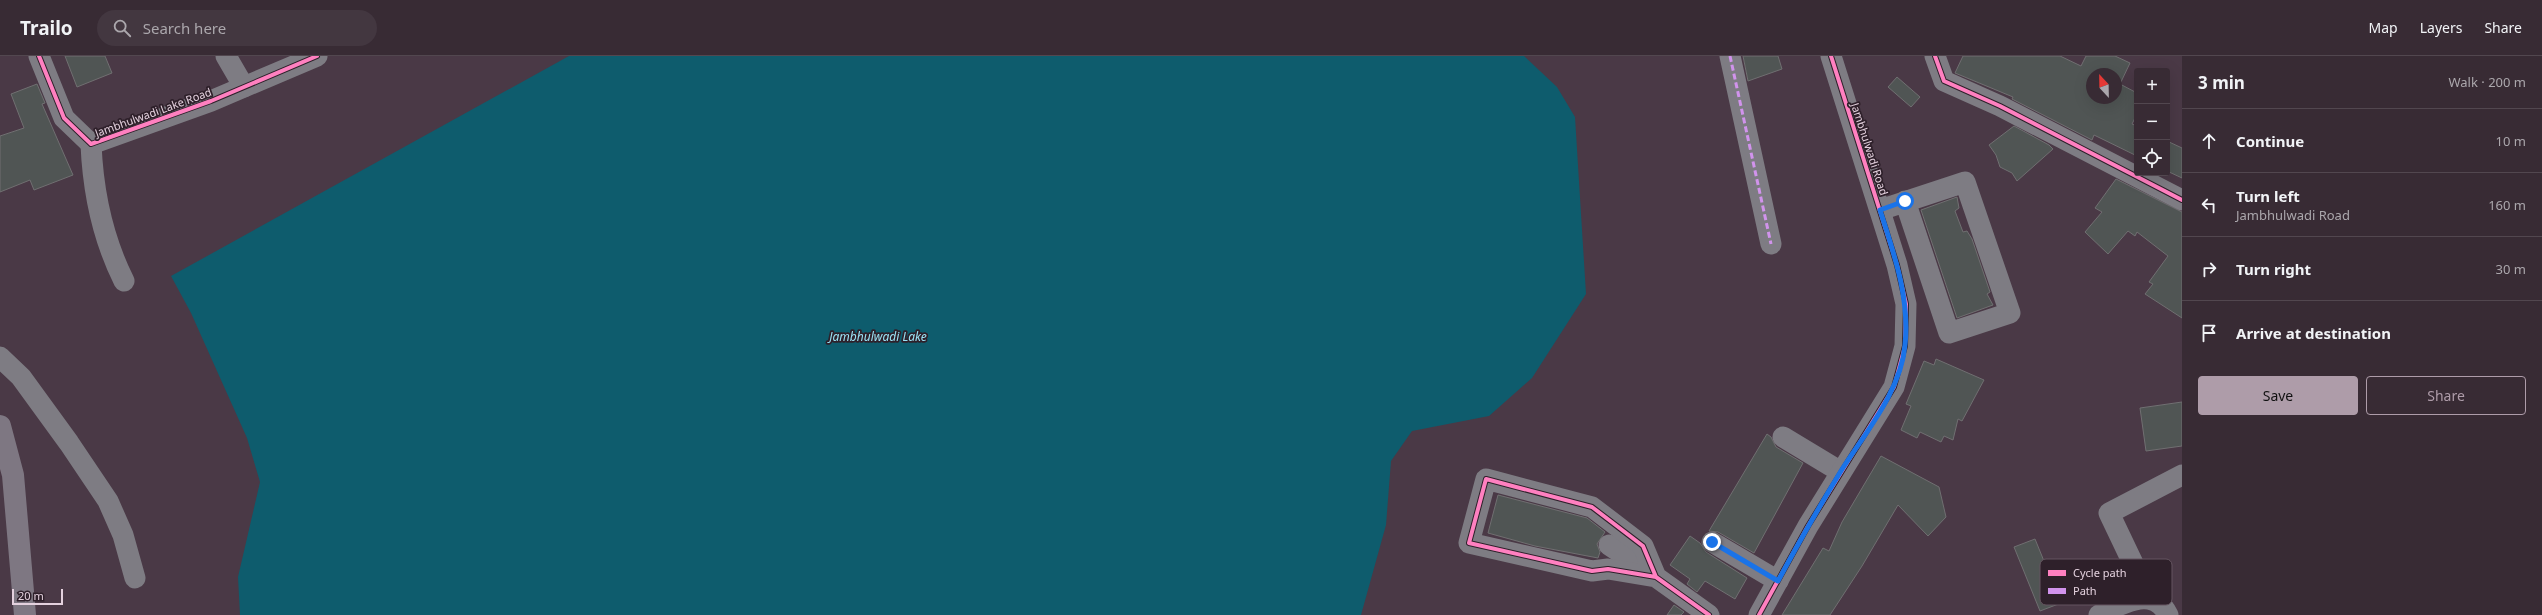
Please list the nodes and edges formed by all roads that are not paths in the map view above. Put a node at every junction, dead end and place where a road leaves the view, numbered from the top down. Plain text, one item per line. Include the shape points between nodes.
1 (39, 56) edge
2 (226, 56) edge
3 (317, 56) edge
4 (1730, 56) edge
5 (1830, 56) edge
6 (1942, 61) edge
7 (244, 87) junction
8 (91, 144) junction
9 (2182, 200) edge
10 (1905, 201) junction
11 (1880, 210) junction
12 (1772, 244) dead end
13 (124, 281) dead end
14 (0, 357) edge
15 (0, 426) edge
16 (1783, 437) dead end
17 (1841, 472) junction
18 (2182, 475) edge
19 (1712, 542) dead end
20 (1609, 545) dead end
21 (2131, 559) edge
22 (1656, 577) junction
23 (135, 578) dead end
24 (1778, 581) junction
25 (2121, 605) edge
26 (2160, 605) edge
27 (25, 615) edge
28 (1709, 615) edge
29 (1759, 615) edge
30 (2099, 615) edge
31 (2168, 615) edge

1 - 8 street, Jambhulwadi Lake Road via 64,118
2 - 7 street
3 - 7 street, Jambhulwadi Lake Road
4 - 12 street
5 - 11 street, Jambhulwadi Road
6 - 9 street via 1944,80
7 - 8 street, Jambhulwadi Lake Road
8 - 13 street via 92,174 103,230
10 - 10 street via 1965,182 2010,314 1949,333
10 - 11 street
11 - 17 street, Jambhulwadi Road via 1906,304 1905,346 1894,387
14 - 23 street via 25,383 108,501 123,535
15 - 27 highway via 13,476
16 - 17 street
17 - 24 street, Jambhulwadi Road
18 - 21 street via 2109,512
19 - 24 street
20 - 22 street
22 - 22 street via 1644,546 1592,507 1486,478 1469,543 1592,571 1608,569
22 - 28 street
24 - 29 street, Jambhulwadi Road
25 - 30 street
26 - 31 street

